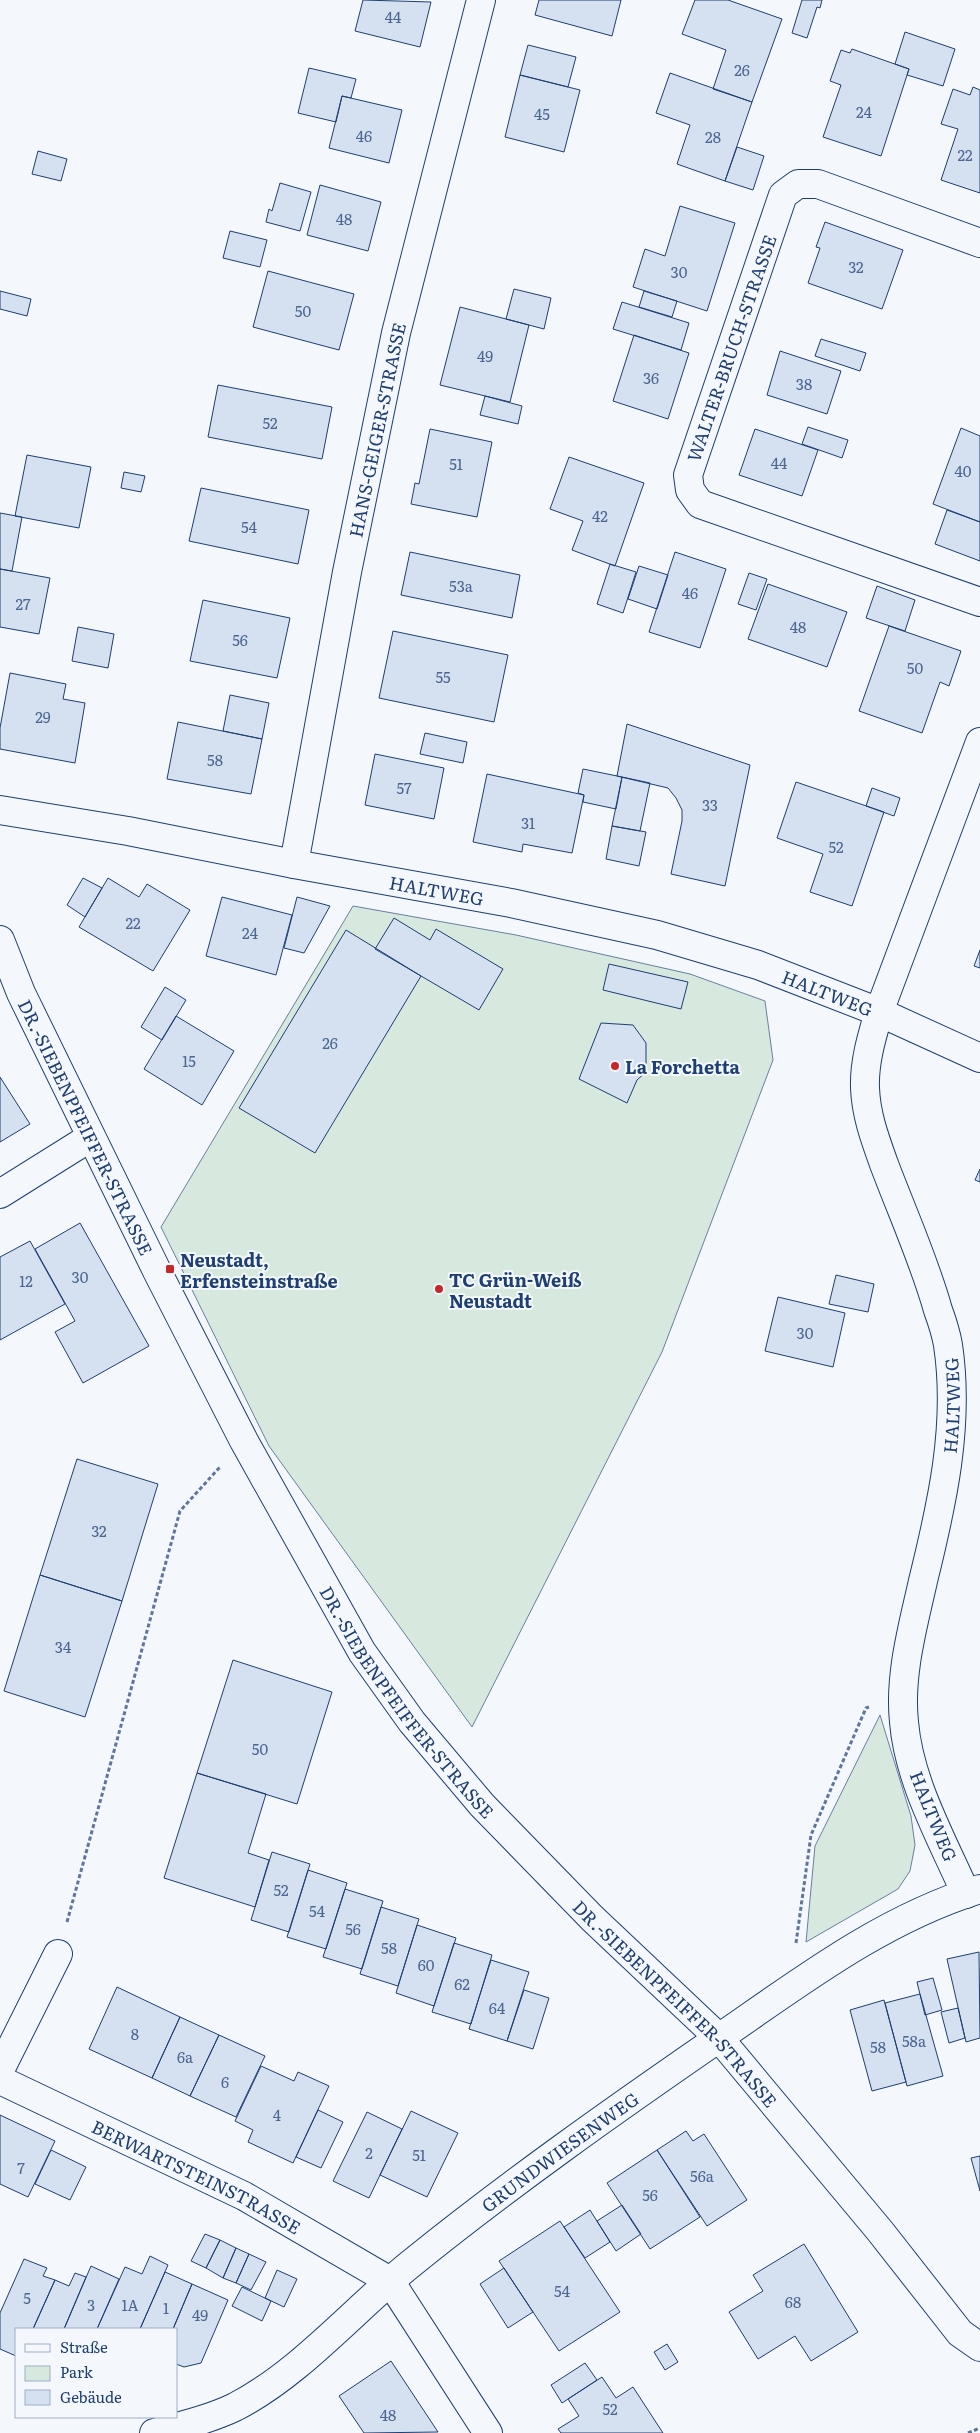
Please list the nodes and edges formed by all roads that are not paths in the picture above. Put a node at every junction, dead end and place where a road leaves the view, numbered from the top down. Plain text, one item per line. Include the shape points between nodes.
1 (481, 0) edge
2 (980, 243) edge
3 (980, 602) edge
4 (980, 742) edge
5 (0, 810) edge
6 (294, 864) junction
7 (0, 940) edge
8 (879, 1012) junction
9 (980, 1058) edge
10 (91, 1137) junction
11 (0, 1194) edge
12 (973, 1891) edge
13 (58, 1954) road end
14 (719, 2038) junction
15 (0, 2070) edge
16 (0, 2080) edge
17 (390, 2281) junction
18 (980, 2348) edge
19 (154, 2433) edge
20 (488, 2433) edge

1 - 6 street, HANS-GEIGER-STRASSE via 396,333 345,582
2 - 3 street, WALTER-BRUCH-STRASSE via 818,184 798,184 783,195 688,475 690,490 700,504
4 - 8 street
5 - 6 street, HALTWEG via 128,830
6 - 8 street, HALTWEG via 511,903 657,935 758,965
7 - 10 street, DR.-SIEBENPFEIFFER-STRASSE
8 - 9 street
8 - 12 street, HALTWEG via 869,1047 865,1087 870,1126 932,1289 948,1344 952,1398 942,1504 910,1637 903,1689 904,1722 928,1809
10 - 11 street
10 - 14 street, DR.-SIEBENPFEIFFER-STRASSE via 244,1441 362,1652 412,1722 496,1819 592,1918
12 - 14 street, GRUNDWIESENWEG via 885,1929 790,1988
13 - 15 street
14 - 17 street, GRUNDWIESENWEG via 492,2198
14 - 18 street, DR.-SIEBENPFEIFFER-STRASSE via 960,2332
16 - 17 street, BERWARTSTEINSTRASSE via 244,2196
17 - 19 street, GRUNDWIESENWEG via 268,2386 234,2407
17 - 20 street

